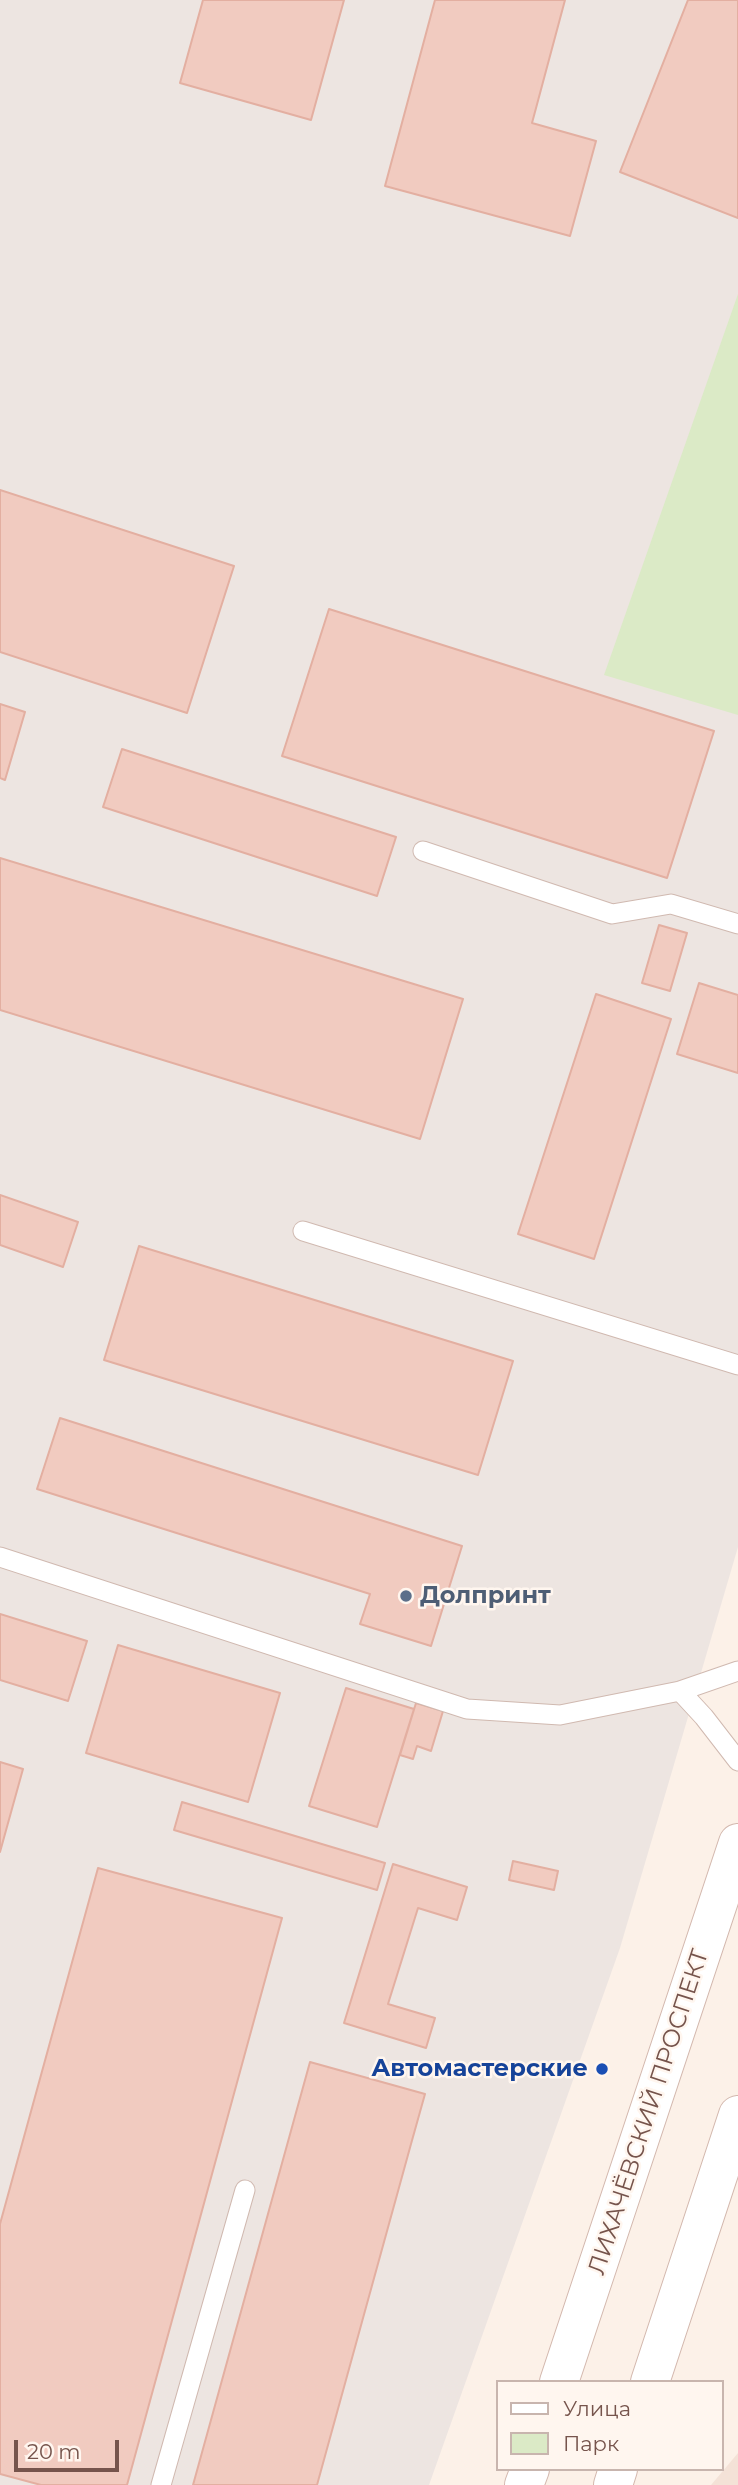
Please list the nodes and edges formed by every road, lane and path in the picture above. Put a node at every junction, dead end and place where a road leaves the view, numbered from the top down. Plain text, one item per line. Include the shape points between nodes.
1 (423, 851) dead end
2 (738, 924) edge
3 (303, 1230) dead end
4 (738, 1365) edge
5 (0, 1557) edge
6 (738, 1671) edge
7 (680, 1691) junction
8 (738, 1761) edge
9 (738, 1843) edge
10 (738, 2115) edge
11 (245, 2190) dead end
12 (560, 2380) edge
13 (651, 2380) edge
14 (161, 2485) edge

1 - 2 lane via 612,914 671,904
3 - 4 lane
5 - 7 lane via 467,1709 560,1715
6 - 7 lane
7 - 8 lane
9 - 12 main road, ЛИХАЧЁВСКИЙ ПРОСПЕКТ
10 - 13 main road
11 - 14 lane

